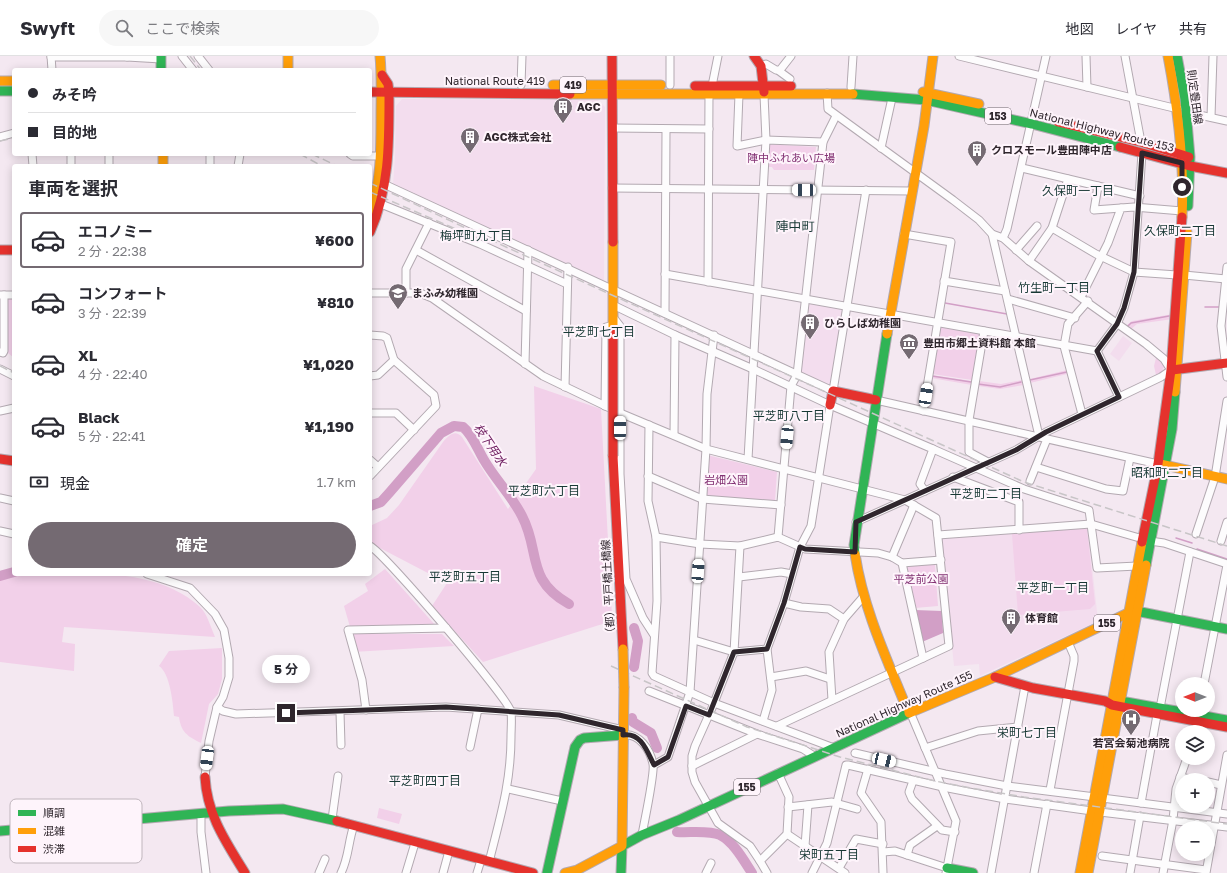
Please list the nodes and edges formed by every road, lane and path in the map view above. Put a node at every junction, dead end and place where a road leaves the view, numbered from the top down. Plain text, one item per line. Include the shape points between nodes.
1 (51, 56) edge
2 (182, 56) edge
3 (198, 56) edge
4 (288, 56) edge
5 (380, 56) edge
6 (522, 56) edge
7 (612, 56) edge
8 (670, 56) edge
9 (718, 56) edge
10 (754, 56) edge
11 (791, 56) edge
12 (853, 56) edge
13 (933, 56) edge
14 (959, 56) edge
15 (1046, 56) edge
16 (1086, 56) edge
17 (1125, 56) edge
18 (1168, 56) edge
19 (1177, 56) edge
20 (1213, 56) edge
21 (90, 57) edge
22 (127, 57) edge
23 (161, 58) edge
24 (760, 66) junction
25 (52, 68) edge
26 (191, 68) edge
27 (207, 68) edge
28 (288, 68) edge
29 (779, 71) junction
30 (1042, 76) junction
31 (790, 79) dead end
32 (0, 81) edge
33 (12, 81) edge
34 (372, 84) edge
35 (384, 85) junction
36 (521, 85) junction
37 (670, 85) junction
38 (851, 87) junction
39 (1087, 87) junction
40 (613, 89) junction
41 (710, 90) junction
42 (764, 90) junction
43 (0, 91) edge
44 (12, 91) edge
45 (372, 91) edge
46 (827, 93) junction
47 (739, 94) junction
48 (927, 97) junction
49 (892, 98) junction
50 (1133, 99) junction
51 (1182, 110) junction
52 (836, 116) junction
53 (1211, 117) junction
54 (1033, 120) junction
55 (1227, 121) edge
56 (612, 128) junction
57 (666, 130) junction
58 (709, 130) junction
59 (12, 134) edge
60 (0, 137) edge
61 (766, 140) junction
62 (823, 142) junction
63 (1141, 142) junction
64 (881, 148) junction
65 (1142, 153) junction
66 (353, 156) edge
67 (372, 156) edge
68 (372, 156) edge
69 (381, 156) junction
70 (1185, 160) junction
71 (1227, 164) edge
72 (1022, 168) junction
73 (914, 172) junction
74 (1227, 173) edge
75 (1068, 179) junction
76 (386, 184) junction
77 (1098, 186) junction
78 (612, 188) junction
79 (666, 188) junction
80 (709, 189) junction
81 (763, 190) junction
82 (817, 190) junction
83 (866, 190) junction
84 (911, 191) junction
85 (1140, 196) junction
86 (381, 204) junction
87 (372, 208) edge
88 (1121, 208) junction
89 (1139, 208) junction
90 (1182, 211) junction
91 (429, 223) junction
92 (1037, 226) dead end
93 (372, 227) edge
94 (1052, 228) junction
95 (904, 234) junction
96 (992, 234) junction
97 (1003, 238) junction
98 (0, 250) edge
99 (12, 250) edge
100 (416, 250) junction
101 (528, 250) junction
102 (1016, 250) junction
103 (1102, 257) junction
104 (1029, 261) junction
105 (527, 266) junction
106 (568, 267) junction
107 (1227, 267) edge
108 (1134, 272) junction
109 (665, 274) junction
110 (1181, 275) junction
111 (1226, 279) edge
112 (944, 281) junction
113 (708, 282) junction
114 (567, 284) junction
115 (613, 290) junction
116 (1005, 290) junction
117 (758, 291) junction
118 (372, 293) edge
119 (406, 293) junction
120 (2, 295) edge
121 (1081, 297) junction
122 (806, 299) junction
123 (1008, 299) junction
124 (1088, 302) junction
125 (613, 305) junction
126 (846, 306) junction
127 (526, 311) junction
128 (665, 313) junction
129 (891, 314) junction
130 (1075, 318) junction
131 (937, 323) junction
132 (613, 324) junction
133 (1117, 324) junction
134 (984, 331) junction
135 (1224, 334) edge
136 (372, 335) edge
137 (675, 335) junction
138 (714, 335) junction
139 (1016, 337) junction
140 (1064, 346) junction
141 (712, 351) junction
142 (1097, 351) junction
143 (0, 352) edge
144 (755, 354) junction
145 (394, 360) junction
146 (1227, 363) edge
147 (525, 364) junction
148 (753, 368) junction
149 (0, 369) edge
150 (1174, 369) junction
151 (797, 374) junction
152 (12, 375) edge
153 (372, 376) edge
154 (1227, 377) edge
155 (791, 386) junction
156 (565, 388) junction
157 (833, 391) junction
158 (1119, 397) junction
159 (876, 400) junction
160 (1227, 401) edge
161 (830, 405) junction
162 (605, 406) junction
163 (12, 408) edge
164 (923, 410) junction
165 (0, 411) edge
166 (372, 412) edge
167 (620, 413) junction
168 (1082, 414) junction
169 (969, 420) junction
170 (873, 423) junction
171 (1226, 424) edge
172 (649, 425) junction
173 (414, 430) junction
174 (674, 435) junction
175 (1038, 436) junction
176 (1047, 439) junction
177 (706, 449) junction
178 (933, 449) junction
179 (1130, 458) junction
180 (0, 459) edge
181 (748, 459) junction
182 (12, 461) edge
183 (372, 462) edge
184 (988, 462) junction
185 (1162, 465) junction
186 (378, 467) junction
187 (1036, 467) junction
188 (784, 468) junction
189 (974, 468) junction
190 (372, 474) edge
191 (648, 476) junction
192 (1215, 476) junction
193 (818, 477) junction
194 (953, 477) junction
195 (1227, 479) edge
196 (1030, 481) dead end
197 (862, 488) junction
198 (1025, 489) junction
199 (925, 491) junction
200 (0, 498) edge
201 (702, 499) junction
202 (905, 500) junction
203 (12, 501) edge
204 (1019, 502) junction
205 (781, 505) junction
206 (914, 505) junction
207 (856, 522) junction
208 (1227, 522) edge
209 (1091, 524) junction
210 (1019, 530) junction
211 (0, 531) edge
212 (12, 534) edge
213 (1196, 534) dead end
214 (938, 535) junction
215 (656, 537) junction
216 (778, 537) junction
217 (1147, 540) junction
218 (1221, 541) dead end
219 (700, 544) junction
220 (740, 546) junction
221 (800, 547) junction
222 (372, 548) edge
223 (855, 552) junction
224 (1190, 552) junction
225 (892, 557) junction
226 (941, 560) junction
227 (902, 563) junction
228 (1227, 565) edge
229 (1137, 566) junction
230 (792, 574) junction
231 (153, 576) edge
232 (739, 577) junction
233 (864, 596) junction
234 (784, 603) junction
235 (1132, 613) junction
236 (844, 619) junction
237 (1177, 619) junction
238 (1216, 626) junction
239 (446, 628) junction
240 (1227, 629) edge
241 (654, 636) junction
242 (694, 640) junction
243 (1068, 642) junction
244 (767, 649) junction
245 (734, 652) junction
246 (923, 658) junction
247 (893, 672) junction
248 (771, 677) junction
249 (995, 677) junction
250 (1205, 677) edge
251 (830, 679) junction
252 (1025, 686) junction
253 (649, 691) dead end
254 (690, 692) junction
255 (1067, 694) junction
256 (832, 700) junction
257 (714, 703) junction
258 (1114, 703) junction
259 (686, 706) junction
260 (217, 707) junction
261 (478, 709) junction
262 (366, 710) junction
263 (511, 711) junction
264 (1159, 711) junction
265 (340, 712) junction
266 (910, 712) junction
267 (1175, 713) edge
268 (709, 715) junction
269 (1203, 717) edge
270 (1210, 717) edge
271 (1227, 720) edge
272 (763, 721) junction
273 (777, 726) junction
274 (1018, 727) junction
275 (1227, 727) edge
276 (623, 732) junction
277 (757, 734) junction
278 (341, 746) dead end
279 (470, 747) dead end
280 (834, 748) junction
281 (925, 748) junction
282 (855, 753) dead end
283 (1227, 755) edge
284 (814, 756) junction
285 (654, 765) junction
286 (692, 766) junction
287 (868, 769) junction
288 (935, 771) junction
289 (778, 773) junction
290 (338, 776) dead end
291 (204, 777) joint
292 (913, 781) junction
293 (1215, 784) edge
294 (1222, 785) junction
295 (1008, 786) junction
296 (943, 787) junction
297 (508, 789) junction
298 (1050, 790) junction
299 (1098, 797) junction
300 (1005, 799) junction
301 (1175, 799) edge
302 (562, 801) junction
303 (1142, 803) junction
304 (836, 804) junction
305 (1048, 804) junction
306 (708, 805) junction
307 (808, 805) junction
308 (788, 807) junction
309 (1173, 808) junction
310 (857, 809) dead end
311 (1096, 811) junction
312 (206, 813) junction
313 (1216, 813) junction
314 (1227, 814) edge
315 (1140, 816) junction
316 (142, 819) edge
317 (332, 819) junction
318 (1172, 820) junction
319 (1179, 821) edge
320 (1215, 821) edge
321 (354, 826) junction
322 (937, 826) junction
323 (1215, 826) edge
324 (1227, 828) edge
325 (10, 830) edge
326 (0, 831) edge
327 (955, 832) junction
328 (787, 834) junction
329 (642, 836) junction
330 (415, 842) junction
331 (622, 846) junction
332 (805, 846) junction
333 (883, 848) junction
334 (449, 851) junction
335 (907, 855) junction
336 (1102, 856) dead end
337 (820, 857) junction
338 (325, 859) dead end
339 (1132, 859) junction
340 (760, 860) junction
341 (485, 861) junction
342 (1208, 861) edge
343 (711, 863) dead end
344 (1165, 864) junction
345 (514, 871) edge
346 (842, 871) edge
347 (946, 871) edge
348 (1206, 872) edge
349 (206, 873) edge
350 (245, 873) edge
351 (318, 873) edge
352 (341, 873) edge
353 (406, 873) edge
354 (443, 873) edge
355 (477, 873) edge
356 (533, 873) edge
357 (547, 873) edge
358 (566, 873) edge
359 (621, 873) edge
360 (706, 873) edge
361 (767, 873) edge
362 (812, 873) edge
363 (883, 873) edge
364 (973, 873) edge
365 (991, 873) edge
366 (1034, 873) edge
367 (1080, 873) edge
368 (1088, 873) edge
369 (1130, 873) edge
370 (1163, 873) edge

1 - 21 street
1 - 25 street
2 - 26 street
3 - 27 street
4 - 28 main road
5 - 35 main road
6 - 36 street
7 - 40 main road, （都）平戸橋土橋線
8 - 37 street
9 - 41 street
10 - 24 main road
11 - 29 street
12 - 38 street
13 - 48 main road
14 - 30 street
15 - 30 street
16 - 39 street
17 - 50 street
18 - 51 main road, 則定豊田線
19 - 51 main road, 則定豊田線
20 - 53 street
21 - 22 street
22 - 23 street
24 - 29 street via 766,64
24 - 42 main road
29 - 31 street
30 - 39 street
30 - 54 street
32 - 33 main road
34 - 35 main road, National Route 419 / 419
35 - 36 main road, National Route 419 / 419
35 - 40 main road, National Route 419 / 419
35 - 45 main road, National Route 419 / 419
35 - 69 main road
35 - 76 main road via 388,157
36 - 40 main road, National Route 419 / 419
37 - 40 main road, National Route 419 / 419
37 - 41 main road, National Route 419 / 419
38 - 42 main road, National Highway Route 153 / 153
38 - 48 main road, National Highway Route 153 / 153
39 - 50 street
40 - 41 main road, National Route 419 / 419
40 - 56 main road, （都）平戸橋土橋線
41 - 42 main road, National Route 419 / 419
41 - 47 main road, National Route 419 / 419
41 - 58 street
42 - 46 main road, National Highway Route 153 / 153
42 - 47 main road, National Route 419 / 419
42 - 61 street
43 - 44 main road
46 - 49 main road, National Highway Route 153 / 153
46 - 52 street via 828,109
47 - 61 street via 737,146
48 - 49 main road, National Highway Route 153 / 153
48 - 54 main road, National Highway Route 153 / 153
48 - 73 main road
49 - 64 street
50 - 51 street
50 - 63 street
51 - 53 street
51 - 70 main road, 則定豊田線
52 - 62 street
52 - 64 street
53 - 55 street
54 - 63 main road, National Highway Route 153 / 153
54 - 65 main road, National Highway Route 153 / 153
54 - 72 street
56 - 57 street
56 - 78 main road, （都）平戸橋土橋線
57 - 58 street
57 - 79 street
58 - 80 street
59 - 60 street
61 - 62 street
61 - 81 street
62 - 82 street
63 - 70 main road, National Highway Route 153 / 153
64 - 73 street
65 - 70 main road, National Highway Route 153 / 153
65 - 85 street
66 - 67 street
68 - 69 street
69 - 87 main road via 379,185
70 - 71 main road, National Highway Route 153 / 153
70 - 74 main road, National Highway Route 153 / 153
70 - 90 main road
70 - 110 main road
72 - 75 street
72 - 97 street
73 - 84 main road
73 - 96 street via 980,220
75 - 77 street
75 - 94 street
76 - 86 main road
76 - 101 street
77 - 85 street
77 - 88 street via 1094,210
78 - 79 street
78 - 115 main road, （都）平戸橋土橋線
79 - 80 street
79 - 109 street
80 - 81 street
80 - 113 street
81 - 82 street
81 - 117 street
82 - 83 street
82 - 122 street
83 - 84 street
83 - 126 street
84 - 95 main road
85 - 89 street
86 - 91 street
86 - 93 main road
88 - 89 street
88 - 103 street
89 - 90 street
89 - 108 street
90 - 110 main road
91 - 100 street
91 - 105 street
92 - 102 street
94 - 103 street
94 - 104 street
95 - 112 street via 951,242
95 - 129 main road
96 - 97 street
96 - 116 street
97 - 102 street
98 - 99 main road
100 - 119 street via 406,269
100 - 127 street
101 - 105 street
101 - 106 street
102 - 104 street
103 - 108 street
103 - 121 street
104 - 121 street
105 - 114 street
105 - 127 street
106 - 114 street
106 - 115 street
107 - 111 street
108 - 110 street
108 - 133 street
109 - 113 street
109 - 128 street
110 - 111 street
110 - 150 main road
111 - 135 street via 1221,326
112 - 116 street
112 - 131 street
113 - 117 street
114 - 156 street
115 - 125 main road, （都）平戸橋土橋線
115 - 128 street
116 - 123 street
117 - 122 street
117 - 144 street
118 - 119 street
119 - 147 street via 420,293 432,298
120 - 143 street via 4,351
121 - 124 street
122 - 126 street
122 - 151 street
123 - 130 street
123 - 139 street
124 - 130 street
124 - 133 street
125 - 132 main road, （都）平戸橋土橋線
125 - 137 street
126 - 129 street
126 - 157 street
127 - 147 street
128 - 138 street
129 - 131 street
129 - 159 main road
130 - 140 street via 1068,324
131 - 134 street
131 - 164 street
132 - 162 street via 606,327
132 - 167 street via 620,326
132 - 276 main road, （都）平戸橋土橋線, bridge via 613,456 623,648
133 - 142 street
133 - 150 street
134 - 139 street
134 - 169 street
135 - 146 street
136 - 145 street via 387,338
137 - 141 street
137 - 174 street
138 - 141 street
138 - 144 street
139 - 140 street
139 - 175 street
140 - 142 street
140 - 168 street
141 - 148 street
141 - 177 street via 707,394
142 - 158 street
144 - 148 street
144 - 151 street
145 - 153 street via 378,375
145 - 173 street via 434,396 436,406
146 - 150 main road
146 - 154 street
147 - 156 street
148 - 155 street
148 - 181 street
149 - 152 street
150 - 158 street
150 - 185 main road
151 - 155 street
151 - 157 street
155 - 161 street
155 - 188 street
156 - 162 street
157 - 159 main road
157 - 161 main road
158 - 168 street
159 - 164 street
159 - 170 main road
160 - 171 street
161 - 170 street
161 - 193 street
162 - 167 street
163 - 165 street
164 - 169 street
166 - 173 street via 396,413
167 - 172 street
167 - 241 street via 620,474 626,579
168 - 175 street
169 - 175 street
169 - 184 street via 969,452
170 - 178 street
170 - 197 main road
171 - 192 street
172 - 174 street
172 - 191 street
173 - 186 street
174 - 177 street
175 - 176 street
175 - 184 street via 1016,450
176 - 179 street
176 - 187 street
177 - 181 street
177 - 201 street
178 - 189 street
178 - 199 street via 920,484
179 - 185 street
179 - 187 street via 1123,491 1106,489
180 - 182 main road
181 - 188 street
183 - 186 street
184 - 189 street
185 - 192 main road
185 - 217 main road
186 - 190 street
187 - 196 street
188 - 193 street
188 - 205 street
189 - 194 street
189 - 198 street
191 - 201 street
191 - 215 street via 648,502
192 - 195 main road
192 - 213 street
193 - 197 street
193 - 221 street via 811,526
194 - 199 street
194 - 204 street
197 - 202 street
197 - 207 main road
198 - 204 street
198 - 209 street via 1089,510
199 - 202 street
200 - 203 street
201 - 205 street
201 - 219 street
202 - 206 street
202 - 207 street
204 - 210 street
205 - 216 street
206 - 214 street via 936,518
206 - 225 street
207 - 223 main road
208 - 218 street
209 - 210 street
209 - 217 street
209 - 229 street via 1097,568
210 - 214 street
211 - 212 street
214 - 226 street
215 - 219 street
215 - 241 street via 657,601
216 - 220 street
216 - 221 street
217 - 224 street
217 - 229 main road
217 - 235 main road
219 - 220 street
219 - 242 street
220 - 232 street
221 - 223 street
221 - 230 street
222 - 239 street via 383,556
223 - 225 street via 878,553
223 - 233 main road
224 - 228 street
224 - 237 street
225 - 227 street
226 - 227 street
226 - 246 street via 949,646
227 - 246 street
228 - 238 street
229 - 235 main road
230 - 232 street via 781,572
230 - 234 street
231 - 260 street via 190,588 220,620 226,637 230,669 224,694
232 - 245 street
233 - 236 street
233 - 247 main road
234 - 236 street via 829,609
234 - 244 street
235 - 237 main road
235 - 243 main road, National Highway Route 155 / 155
235 - 258 main road
236 - 251 street via 828,652
237 - 238 main road
237 - 264 street
238 - 240 main road
238 - 250 street
239 - 262 street via 348,630 362,680
239 - 263 street
241 - 254 street via 652,673
242 - 245 street
242 - 254 street
243 - 249 main road, National Highway Route 155 / 155
243 - 255 street via 1074,659
244 - 245 street
244 - 248 street
245 - 257 street
246 - 247 street
247 - 256 street
247 - 266 main road
248 - 251 street via 806,671
248 - 272 street via 772,690
249 - 252 main road
249 - 266 main road, National Highway Route 155 / 155
251 - 256 street
252 - 255 main road
252 - 274 street
253 - 259 street
254 - 257 street
254 - 259 street
255 - 258 main road
255 - 298 street
256 - 273 street
257 - 268 street
257 - 272 street
258 - 264 main road
258 - 299 main road
259 - 268 street
259 - 285 street via 668,757
260 - 265 street via 222,711 236,714
260 - 291 street
261 - 262 street via 446,707
261 - 263 street
261 - 279 street
262 - 265 street
263 - 276 street via 559,715
263 - 297 street
264 - 267 main road
264 - 303 street
265 - 278 street
266 - 280 main road, National Highway Route 155 / 155
266 - 281 street
268 - 277 street
268 - 286 street via 695,746
269 - 275 main road
270 - 271 main road
272 - 273 street
273 - 280 street
274 - 281 street via 978,732
274 - 295 street
276 - 285 street via 639,739
276 - 302 main road via 580,740 572,756
276 - 331 main road, （都）平戸橋土橋線
277 - 284 street via 803,749
277 - 286 street
280 - 284 main road, National Highway Route 155 / 155
281 - 288 street
282 - 288 street
283 - 294 street
284 - 289 main road, National Highway Route 155 / 155
285 - 329 street
286 - 306 street via 694,782
287 - 292 street
287 - 304 street via 846,765
287 - 333 street via 861,794 881,822
288 - 295 street
288 - 296 street
289 - 306 main road, National Highway Route 155 / 155
289 - 308 street via 789,797
290 - 317 street
291 - 312 main road
292 - 296 street
292 - 322 street via 909,792 912,799
293 - 294 street
294 - 313 street
295 - 298 street
295 - 300 street
296 - 300 street
296 - 327 street via 956,821
297 - 302 street
297 - 341 street
298 - 299 street
299 - 303 street
299 - 311 main road
300 - 305 street
300 - 365 street
301 - 309 street
302 - 357 main road
303 - 309 street
304 - 307 street via 832,802
304 - 310 street
304 - 337 street via 827,843
305 - 311 street
305 - 366 street
306 - 329 main road, National Highway Route 155 / 155
306 - 340 street via 718,823 750,846
307 - 308 street
307 - 332 street
308 - 328 street
309 - 313 street
309 - 318 street
311 - 315 street
311 - 367 main road
311 - 368 main road
312 - 316 main road
312 - 317 main road via 282,809
312 - 349 street via 201,832
312 - 350 main road
313 - 314 street
313 - 320 street
315 - 318 street
315 - 339 street
317 - 321 main road
318 - 319 street
318 - 344 street
321 - 330 main road
321 - 352 street via 349,840 348,861
322 - 327 street via 942,830
322 - 335 street via 910,845
323 - 324 street
325 - 326 main road
327 - 347 street
328 - 332 street
328 - 340 street
329 - 331 main road, National Highway Route 155 / 155
330 - 334 main road
330 - 353 street
331 - 358 main road, National Highway Route 155 via 577,870
331 - 359 main road
332 - 337 street
333 - 335 street
333 - 346 street via 856,838
333 - 363 street
334 - 341 main road
334 - 354 street
335 - 347 street
336 - 339 street
337 - 346 street
337 - 362 street
338 - 351 street
339 - 344 street
339 - 369 street
340 - 361 street
341 - 345 main road
341 - 355 street
342 - 348 street
343 - 360 street
344 - 348 street
344 - 370 street
345 - 356 main road
347 - 364 main road

